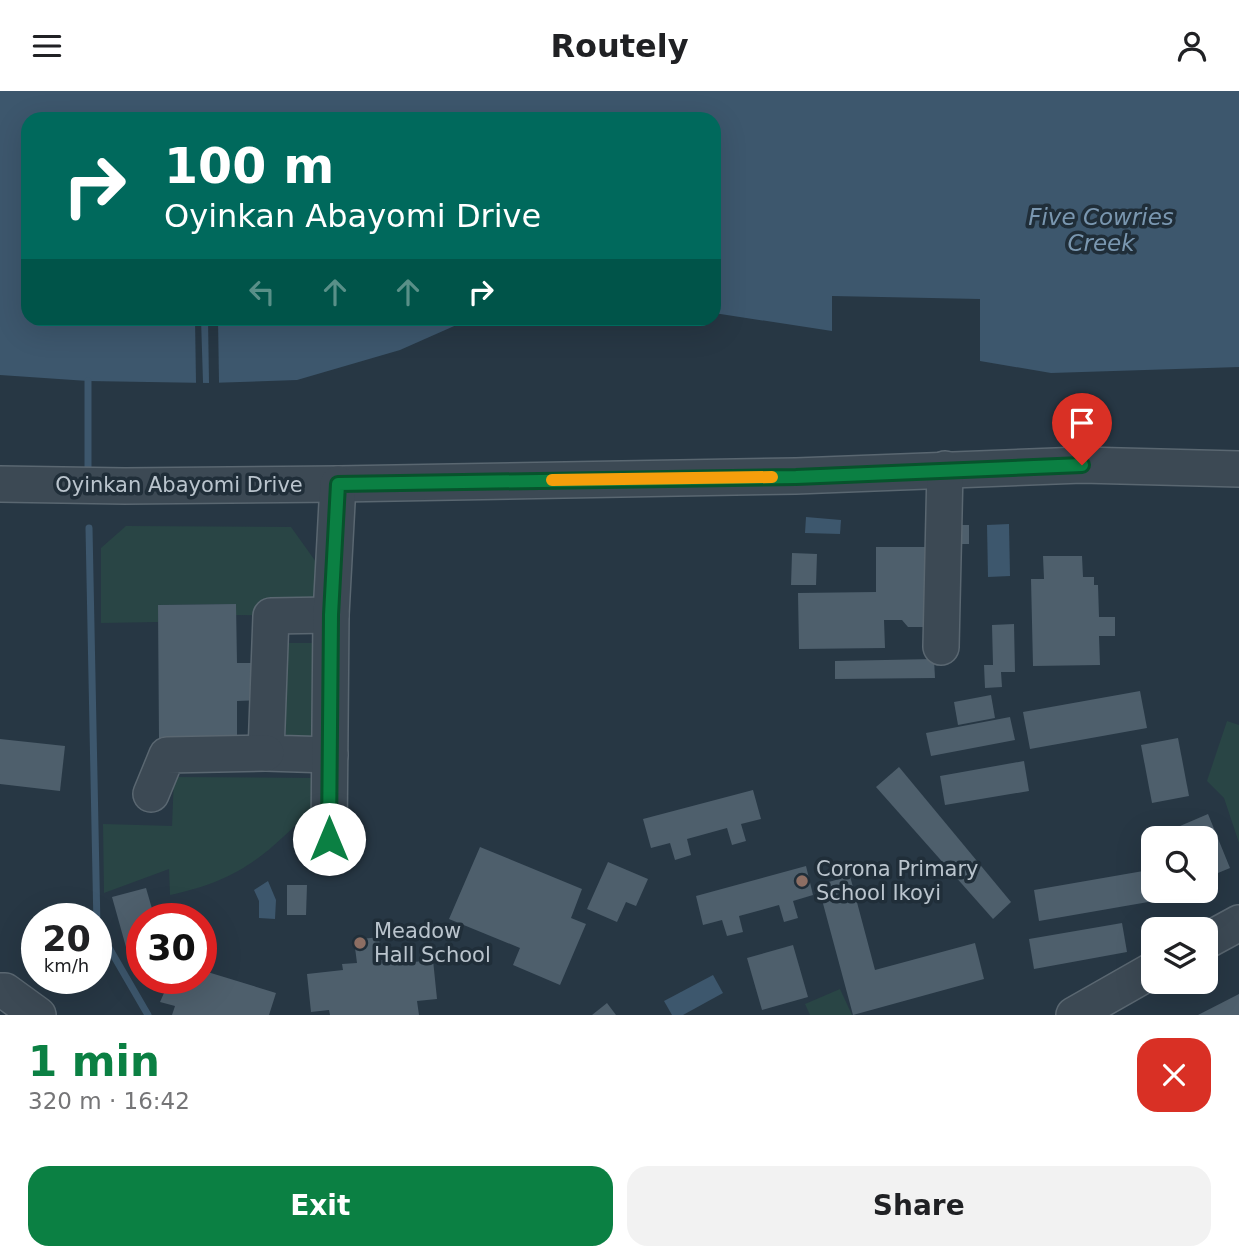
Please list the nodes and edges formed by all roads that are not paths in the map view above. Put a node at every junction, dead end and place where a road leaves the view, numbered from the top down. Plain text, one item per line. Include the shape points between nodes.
1 (945, 469) junction
2 (1239, 469) edge
3 (0, 484) edge
4 (338, 484) junction
5 (331, 615) junction
6 (941, 647) dead end
7 (266, 753) junction
8 (330, 755) junction
9 (151, 794) dead end
10 (329, 839) dead end
11 (1239, 923) edge
12 (1218, 934) edge
13 (1141, 977) edge
14 (0, 991) edge
15 (38, 1015) edge
16 (1074, 1015) edge

1 - 2 street, Oyinkan Abayomi Drive via 1082,465
1 - 4 street, Oyinkan Abayomi Drive via 796,477
1 - 6 street
3 - 4 street, Oyinkan Abayomi Drive
4 - 5 street
5 - 7 street via 271,616
5 - 8 street
7 - 8 street
7 - 9 street via 167,755
8 - 10 street
11 - 12 street
13 - 16 street
14 - 15 street

